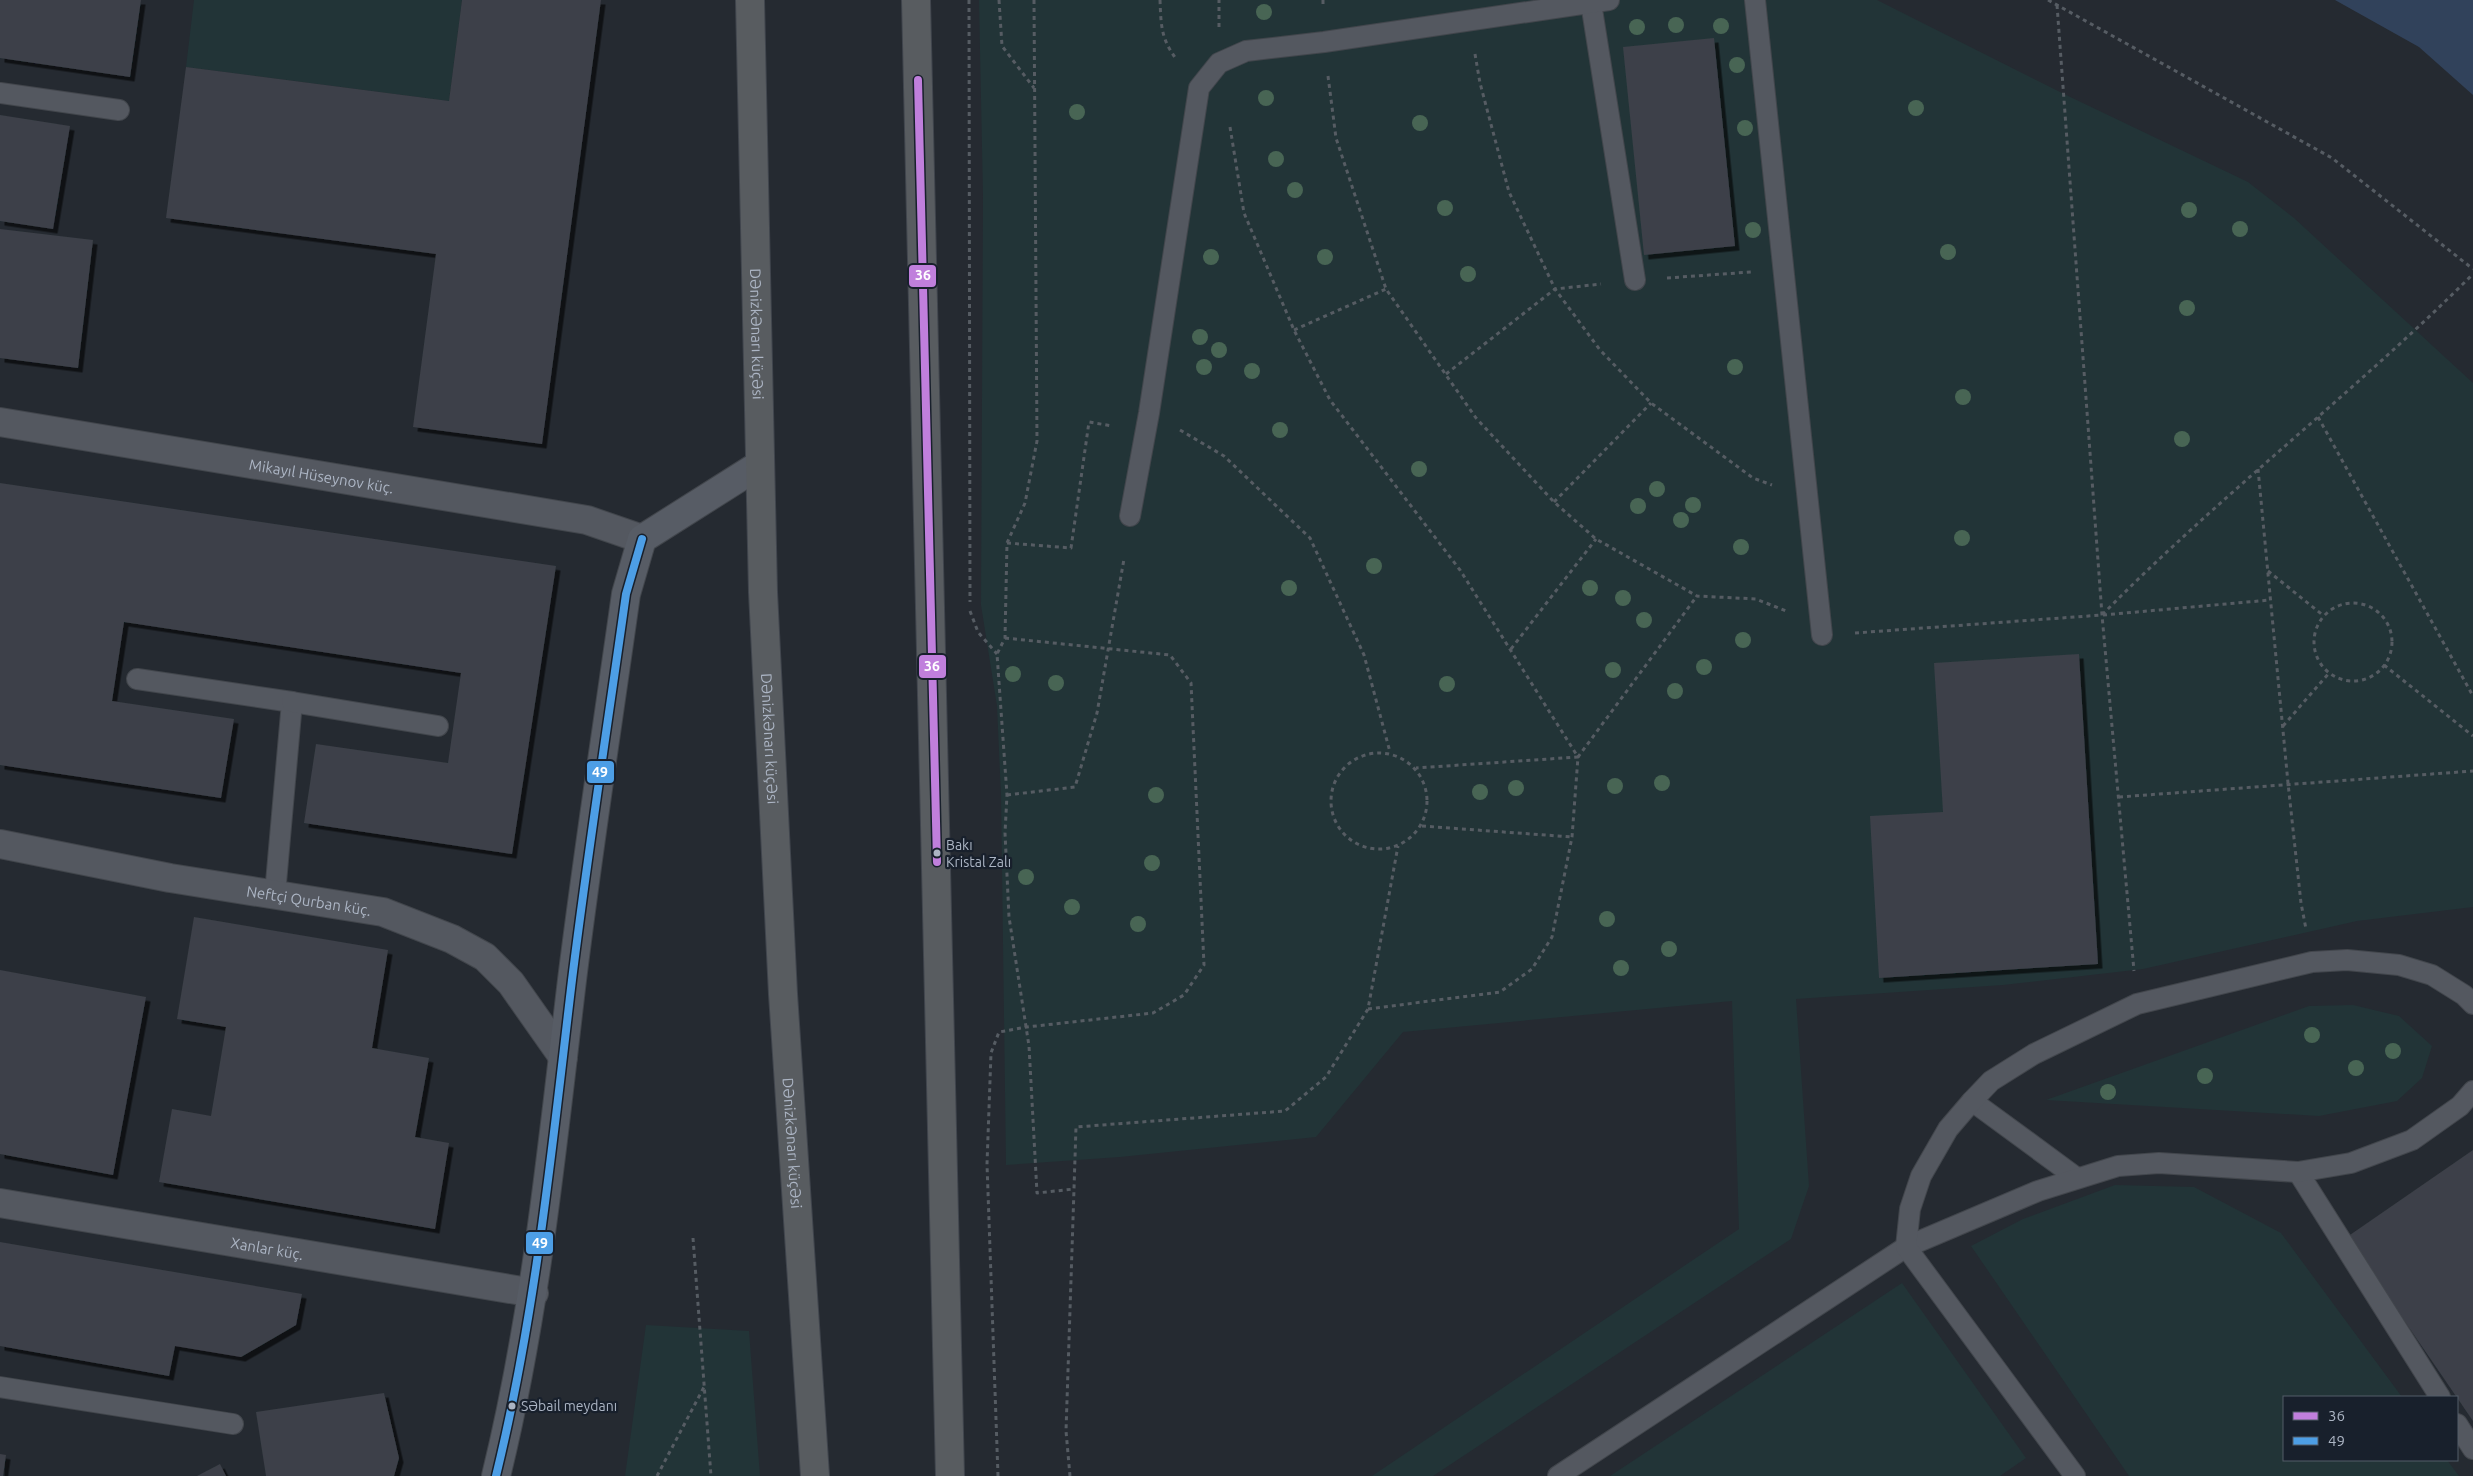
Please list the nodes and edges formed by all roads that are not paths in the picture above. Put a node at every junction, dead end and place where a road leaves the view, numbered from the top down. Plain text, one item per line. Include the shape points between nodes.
1 (750, 0) edge
2 (916, 0) edge
3 (1755, 0) edge
4 (1600, 2) edge
5 (0, 94) edge
6 (118, 110) dead end
7 (1636, 280) dead end
8 (0, 422) edge
9 (759, 465) junction
10 (1130, 516) dead end
11 (642, 539) junction
12 (1822, 635) dead end
13 (137, 679) dead end
14 (292, 702) junction
15 (438, 726) dead end
16 (0, 844) edge
17 (275, 894) junction
18 (2473, 1004) edge
19 (563, 1057) junction
20 (2473, 1091) edge
21 (1972, 1101) junction
22 (2298, 1172) junction
23 (2077, 1178) junction
24 (0, 1203) edge
25 (1906, 1247) junction
26 (534, 1293) junction
27 (0, 1387) edge
28 (2439, 1396) edge
29 (232, 1424) dead end
30 (2458, 1426) edge
31 (2473, 1449) edge
32 (496, 1476) edge
33 (815, 1476) edge
34 (950, 1476) edge
35 (1558, 1476) edge
36 (2075, 1476) edge

1 - 9 highway, Dənizkənarı küçəsi
2 - 34 highway
3 - 12 lane
4 - 7 lane
4 - 10 lane via 1246,51 1218,62 1199,88 1148,422
5 - 6 lane
8 - 11 street, Mikayıl Hüseynov küç. via 587,520
9 - 11 main road
9 - 33 highway, Dənizkənarı küçəsi via 783,994
11 - 19 main road via 626,594
13 - 14 lane
14 - 15 lane
14 - 17 lane
16 - 17 street, Neftçi Qurban küç. via 170,878
17 - 19 street, Neftçi Qurban küç. via 383,912 452,939 485,957 511,983
18 - 21 lane via 2432,975 2399,964 2347,960 2312,962 2137,1004 2034,1054 1991,1082
19 - 26 main road
20 - 22 lane via 2460,1106 2412,1140 2351,1163
21 - 23 lane
21 - 25 lane via 1948,1129 1921,1176 1910,1208
22 - 23 lane via 2159,1162 2118,1166
22 - 28 lane
23 - 25 lane via 2038,1191
24 - 26 street, Xanlar küç.
25 - 35 lane
25 - 36 lane
26 - 32 main road
27 - 29 lane
30 - 31 lane

